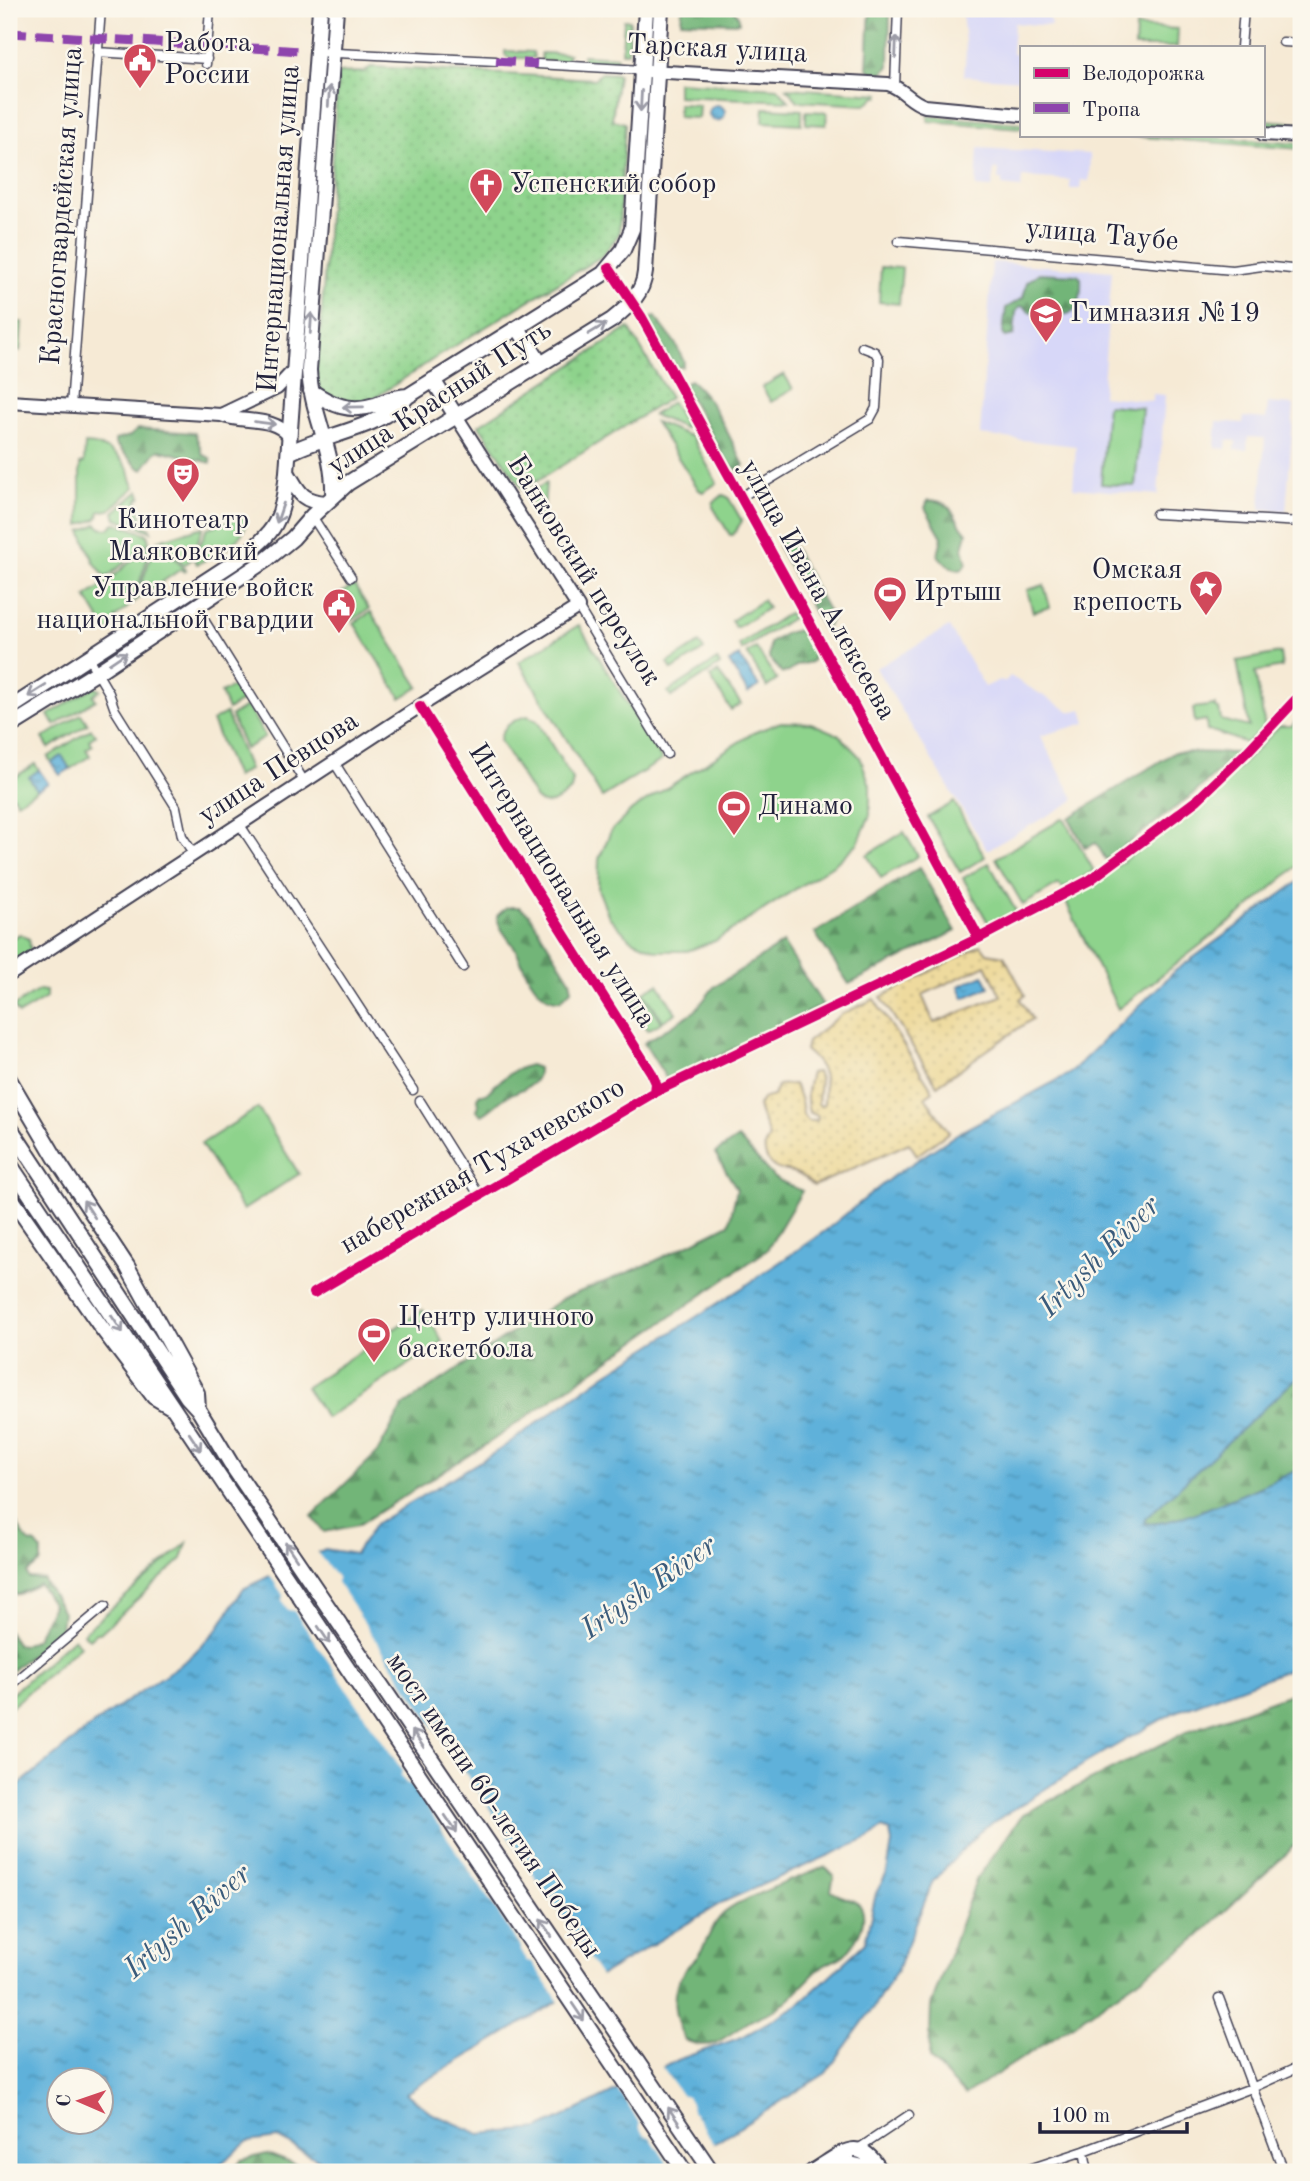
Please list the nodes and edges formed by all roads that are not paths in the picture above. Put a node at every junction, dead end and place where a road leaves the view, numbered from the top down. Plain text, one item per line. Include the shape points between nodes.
1 (101, 9) edge
2 (211, 9) edge
3 (320, 9) edge
4 (335, 9) edge
5 (646, 9) edge
6 (661, 9) edge
7 (898, 9) edge
8 (1244, 9) edge
9 (1283, 42) dead end
10 (1301, 43) edge
11 (1241, 46) edge
12 (97, 52) junction
13 (325, 52) junction
14 (496, 61) dead end
15 (537, 64) dead end
16 (643, 70) junction
17 (658, 71) junction
18 (895, 86) junction
19 (1020, 114) edge
20 (1264, 134) edge
21 (1301, 136) edge
22 (898, 242) dead end
23 (610, 268) junction
24 (1301, 270) edge
25 (631, 303) junction
26 (518, 328) junction
27 (862, 347) dead end
28 (540, 363) junction
29 (293, 371) junction
30 (433, 380) junction
31 (311, 391) junction
32 (408, 396) junction
33 (9, 402) edge
34 (71, 406) junction
35 (221, 415) junction
36 (456, 416) junction
37 (289, 436) junction
38 (325, 439) junction
39 (289, 453) junction
40 (288, 472) junction
41 (741, 497) junction
42 (329, 499) junction
43 (1156, 514) dead end
44 (312, 516) junction
45 (1301, 522) edge
46 (351, 577) dead end
47 (196, 607) junction
48 (578, 607) junction
49 (89, 659) junction
50 (96, 673) junction
51 (420, 706) junction
52 (9, 709) edge
53 (9, 727) edge
54 (667, 754) dead end
55 (334, 762) junction
56 (304, 782) junction
57 (240, 825) junction
58 (193, 853) junction
59 (979, 938) dead end
60 (463, 967) dead end
61 (9, 975) edge
62 (9, 1079) edge
63 (413, 1090) dead end
64 (655, 1092) joint
65 (420, 1101) dead end
66 (9, 1126) edge
67 (9, 1163) edge
68 (9, 1195) edge
69 (479, 1195) junction
70 (314, 1293) dead end
71 (173, 1407) junction
72 (198, 1409) junction
73 (106, 1606) dead end
74 (9, 1687) edge
75 (1219, 1998) dead end
76 (1301, 2066) edge
77 (1254, 2087) junction
78 (909, 2116) dead end
79 (858, 2149) junction
80 (1084, 2151) junction
81 (685, 2172) edge
82 (712, 2172) edge
83 (812, 2172) edge
84 (832, 2172) edge
85 (868, 2172) edge
86 (881, 2172) edge
87 (1020, 2172) edge
88 (1088, 2172) edge
89 (1284, 2172) edge

1 - 12 street, Красногвардейская улица
2 - 12 street via 207,62
3 - 13 main road, Интернациональная улица
4 - 13 main road, Интернациональная улица
5 - 16 main road
6 - 17 main road, улица Красный Путь
18 -> 7 street
8 - 11 street
9 - 10 street
12 - 34 street, Красногвардейская улица
13 - 14 street
13 - 29 main road, Интернациональная улица
31 -> 13 main road, Интернациональная улица
15 - 16 street, Тарская улица
16 - 17 street, Тарская улица
16 -> 23 main road via 632,229
17 - 18 street, Тарская улица
17 - 25 main road, улица Красный Путь via 644,281
18 - 19 street via 925,106
20 - 21 street
22 - 24 street, улица Таубе via 1233,271 1262,266
23 - 25 street, улица Ивана Алексеева
23 - 26 main road, улица Красный Путь
28 -> 25 main road, улица Красный Путь via 612,320
25 - 41 street, улица Ивана Алексеева
26 - 28 main road
26 - 30 main road, улица Красный Путь
27 - 41 street via 880,359 876,408 870,419
28 - 36 main road, улица Красный Путь
29 - 35 street via 271,391
29 - 37 main road, Интернациональная улица
30 - 32 main road, улица Красный Путь
30 - 36 main road
32 -> 31 main road via 351,408 337,407
31 - 38 main road, Интернациональная улица
32 - 38 main road, улица Красный Путь via 372,421
33 - 34 street
34 - 35 street
35 -> 37 street via 235,421 274,423
36 - 42 main road, улица Красный Путь via 380,461
36 - 48 street, Банковский переулок
37 - 39 main road, Интернациональная улица
38 - 39 main road, улица Красный Путь
38 - 42 main road, Интернациональная улица via 334,475
39 - 40 main road, улица Красный Путь
40 - 42 main road via 305,498 312,502
40 -> 49 main road, улица Красный Путь via 275,528 257,547
41 - 59 street, улица Ивана Алексеева
42 - 44 main road, улица Красный Путь
43 - 45 street
44 - 46 street
44 - 47 main road, улица Красный Путь via 284,547
50 -> 47 main road, улица Красный Путь
47 - 56 street
48 - 51 street, улица Певцова
48 - 54 street, Банковский переулок
49 - 50 street
49 -> 52 main road, улица Красный Путь
50 - 53 main road, улица Красный Путь
50 - 58 street via 176,807 182,836
51 - 55 street, улица Певцова
51 - 64 street, Интернациональная улица via 651,1072
55 - 56 street, улица Певцова
55 - 60 street
56 - 57 street, улица Певцова
57 - 58 street, улица Певцова
57 - 63 street
58 - 61 street, улица Певцова
72 -> 62 main road via 197,1393 127,1266
64 - 69 street, набережная Тухачевского
65 - 69 street
66 - 72 main road
67 -> 71 main road, мост имени 60-летия Победы
68 - 71 main road via 154,1397
69 - 70 street, набережная Тухачевского
71 -> 81 main road, мост имени 60-летия Победы
82 -> 72 main road, мост имени 60-летия Победы, bridge
73 - 74 street
75 - 77 street
76 - 77 street
77 - 80 street
77 - 89 street
78 - 79 street
79 - 83 main road
79 - 86 main road via 873,2157
80 - 87 street
80 - 88 street
84 - 85 main road via 850,2164

